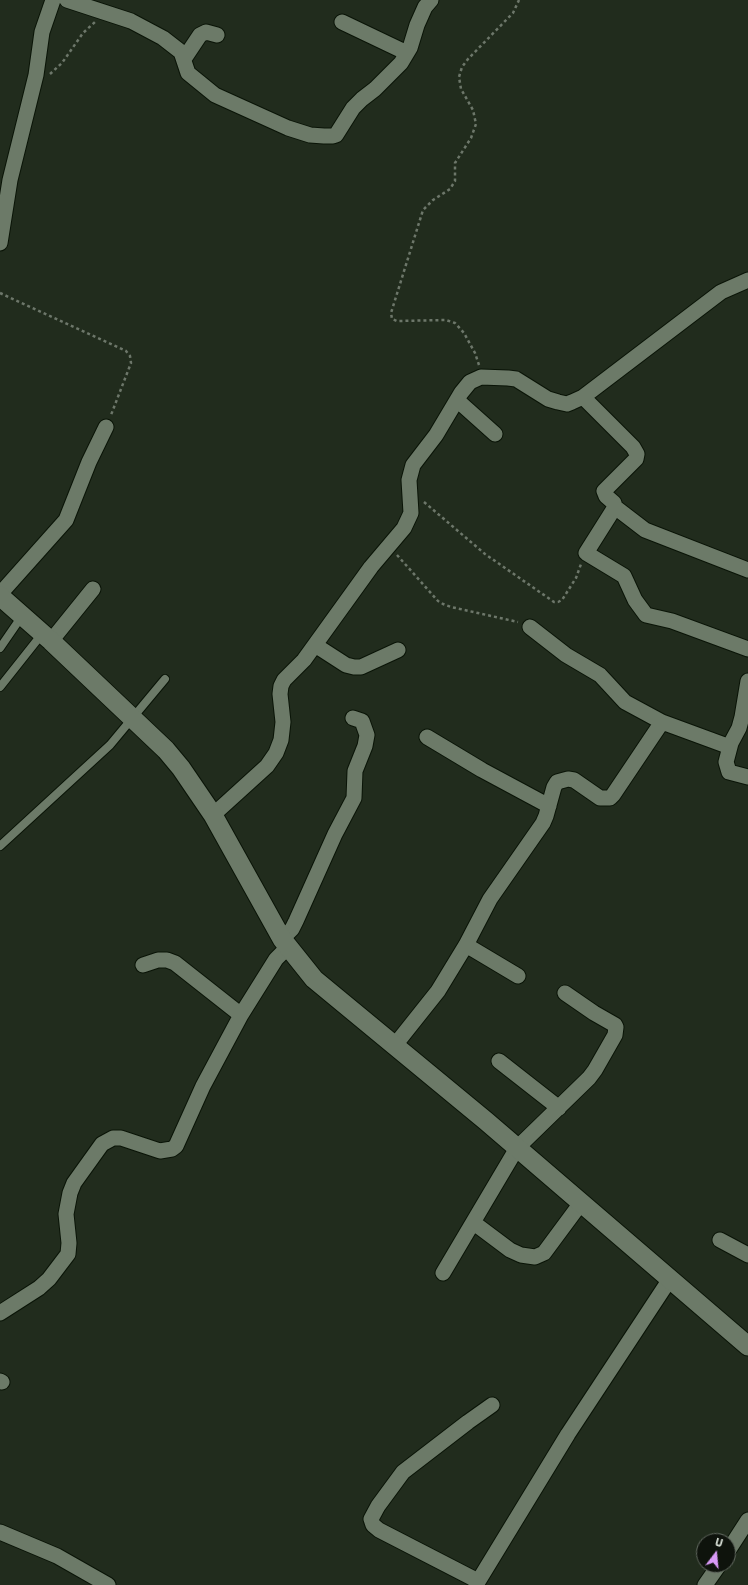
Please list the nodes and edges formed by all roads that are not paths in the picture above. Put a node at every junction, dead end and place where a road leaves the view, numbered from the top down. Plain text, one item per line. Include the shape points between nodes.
1 (53, 0) edge
2 (67, 0) edge
3 (431, 0) edge
4 (342, 22) dead end
5 (217, 36) dead end
6 (408, 53) junction
7 (184, 59) junction
8 (0, 243) edge
9 (748, 280) edge
10 (583, 397) junction
11 (457, 400) junction
12 (106, 427) road end
13 (495, 434) dead end
14 (616, 507) junction
15 (748, 570) edge
16 (93, 589) dead end
17 (0, 595) edge
18 (22, 616) junction
19 (530, 627) road end
20 (47, 637) junction
21 (315, 646) junction
22 (0, 648) edge
23 (748, 649) edge
24 (398, 650) dead end
25 (165, 679) dead end
26 (748, 681) edge
27 (0, 687) edge
28 (132, 718) junction
29 (353, 718) dead end
30 (662, 722) junction
31 (427, 736) dead end
32 (730, 748) junction
33 (748, 777) edge
34 (549, 806) junction
35 (213, 815) junction
36 (0, 846) edge
37 (285, 943) junction
38 (466, 945) junction
39 (143, 965) dead end
40 (518, 976) dead end
41 (565, 993) dead end
42 (241, 1015) junction
43 (395, 1045) junction
44 (499, 1061) dead end
45 (558, 1108) junction
46 (518, 1148) junction
47 (581, 1203) junction
48 (474, 1223) junction
49 (720, 1240) dead end
50 (748, 1255) edge
51 (443, 1273) dead end
52 (670, 1279) junction
53 (0, 1313) edge
54 (748, 1346) edge
55 (492, 1405) dead end
56 (748, 1520) edge
57 (0, 1532) edge
58 (736, 1539) edge
59 (713, 1573) edge
60 (477, 1583) edge
61 (108, 1585) edge
62 (705, 1585) edge

1 - 8 street via 42,32 34,83 10,180
2 - 7 street via 132,21 181,52
3 - 6 street via 417,25
4 - 6 street
5 - 7 street via 206,32 200,35
6 - 7 street via 375,89 362,99 333,136 310,135 288,128 215,95 188,73
9 - 10 street via 708,301
10 - 11 street via 567,404 548,399 516,379 481,377 470,382
10 - 14 street via 637,454 636,459 604,490
11 - 13 street
11 - 21 street via 436,435 413,464 410,472 409,520 371,567
12 - 17 street via 66,520
14 - 15 street via 645,530
14 - 23 street via 586,553 624,576 646,615 672,621
16 - 20 street
17 - 18 street
18 - 20 street
18 - 22 lane
19 - 30 street via 566,655 600,675 625,702
20 - 27 lane
20 - 28 street
21 - 24 street via 346,665 354,667 361,667
21 - 35 street via 281,686 283,722 281,740 276,753 266,766
25 - 28 lane
26 - 32 street via 742,717
28 - 35 street via 166,750
28 - 36 lane via 110,745
29 - 37 street via 362,721 367,735 355,771 354,798
30 - 32 street
30 - 34 street via 610,798 600,798 574,780 568,779 557,782
31 - 34 street via 482,770
32 - 33 street via 726,762 729,772
34 - 38 street via 543,823 490,899
35 - 37 street
37 - 42 street
37 - 43 street via 320,984
38 - 40 street
38 - 43 street via 438,991
39 - 42 street via 158,960 175,963
41 - 45 street via 615,1024 616,1031 595,1070
42 - 53 street via 203,1086 176,1146 172,1150 160,1151 121,1138 113,1138 102,1144 74,1183 70,1193 66,1214 68,1254 50,1279
43 - 46 street
44 - 45 street
45 - 46 street
46 - 47 street
46 - 48 street
47 - 48 street via 544,1253 535,1257 510,1250
47 - 52 street
48 - 51 street
49 - 50 street
52 - 54 street
52 - 60 street via 576,1422
55 - 60 street via 403,1472 371,1519 379,1530
56 - 58 street
57 - 61 street via 57,1556
59 - 62 street

